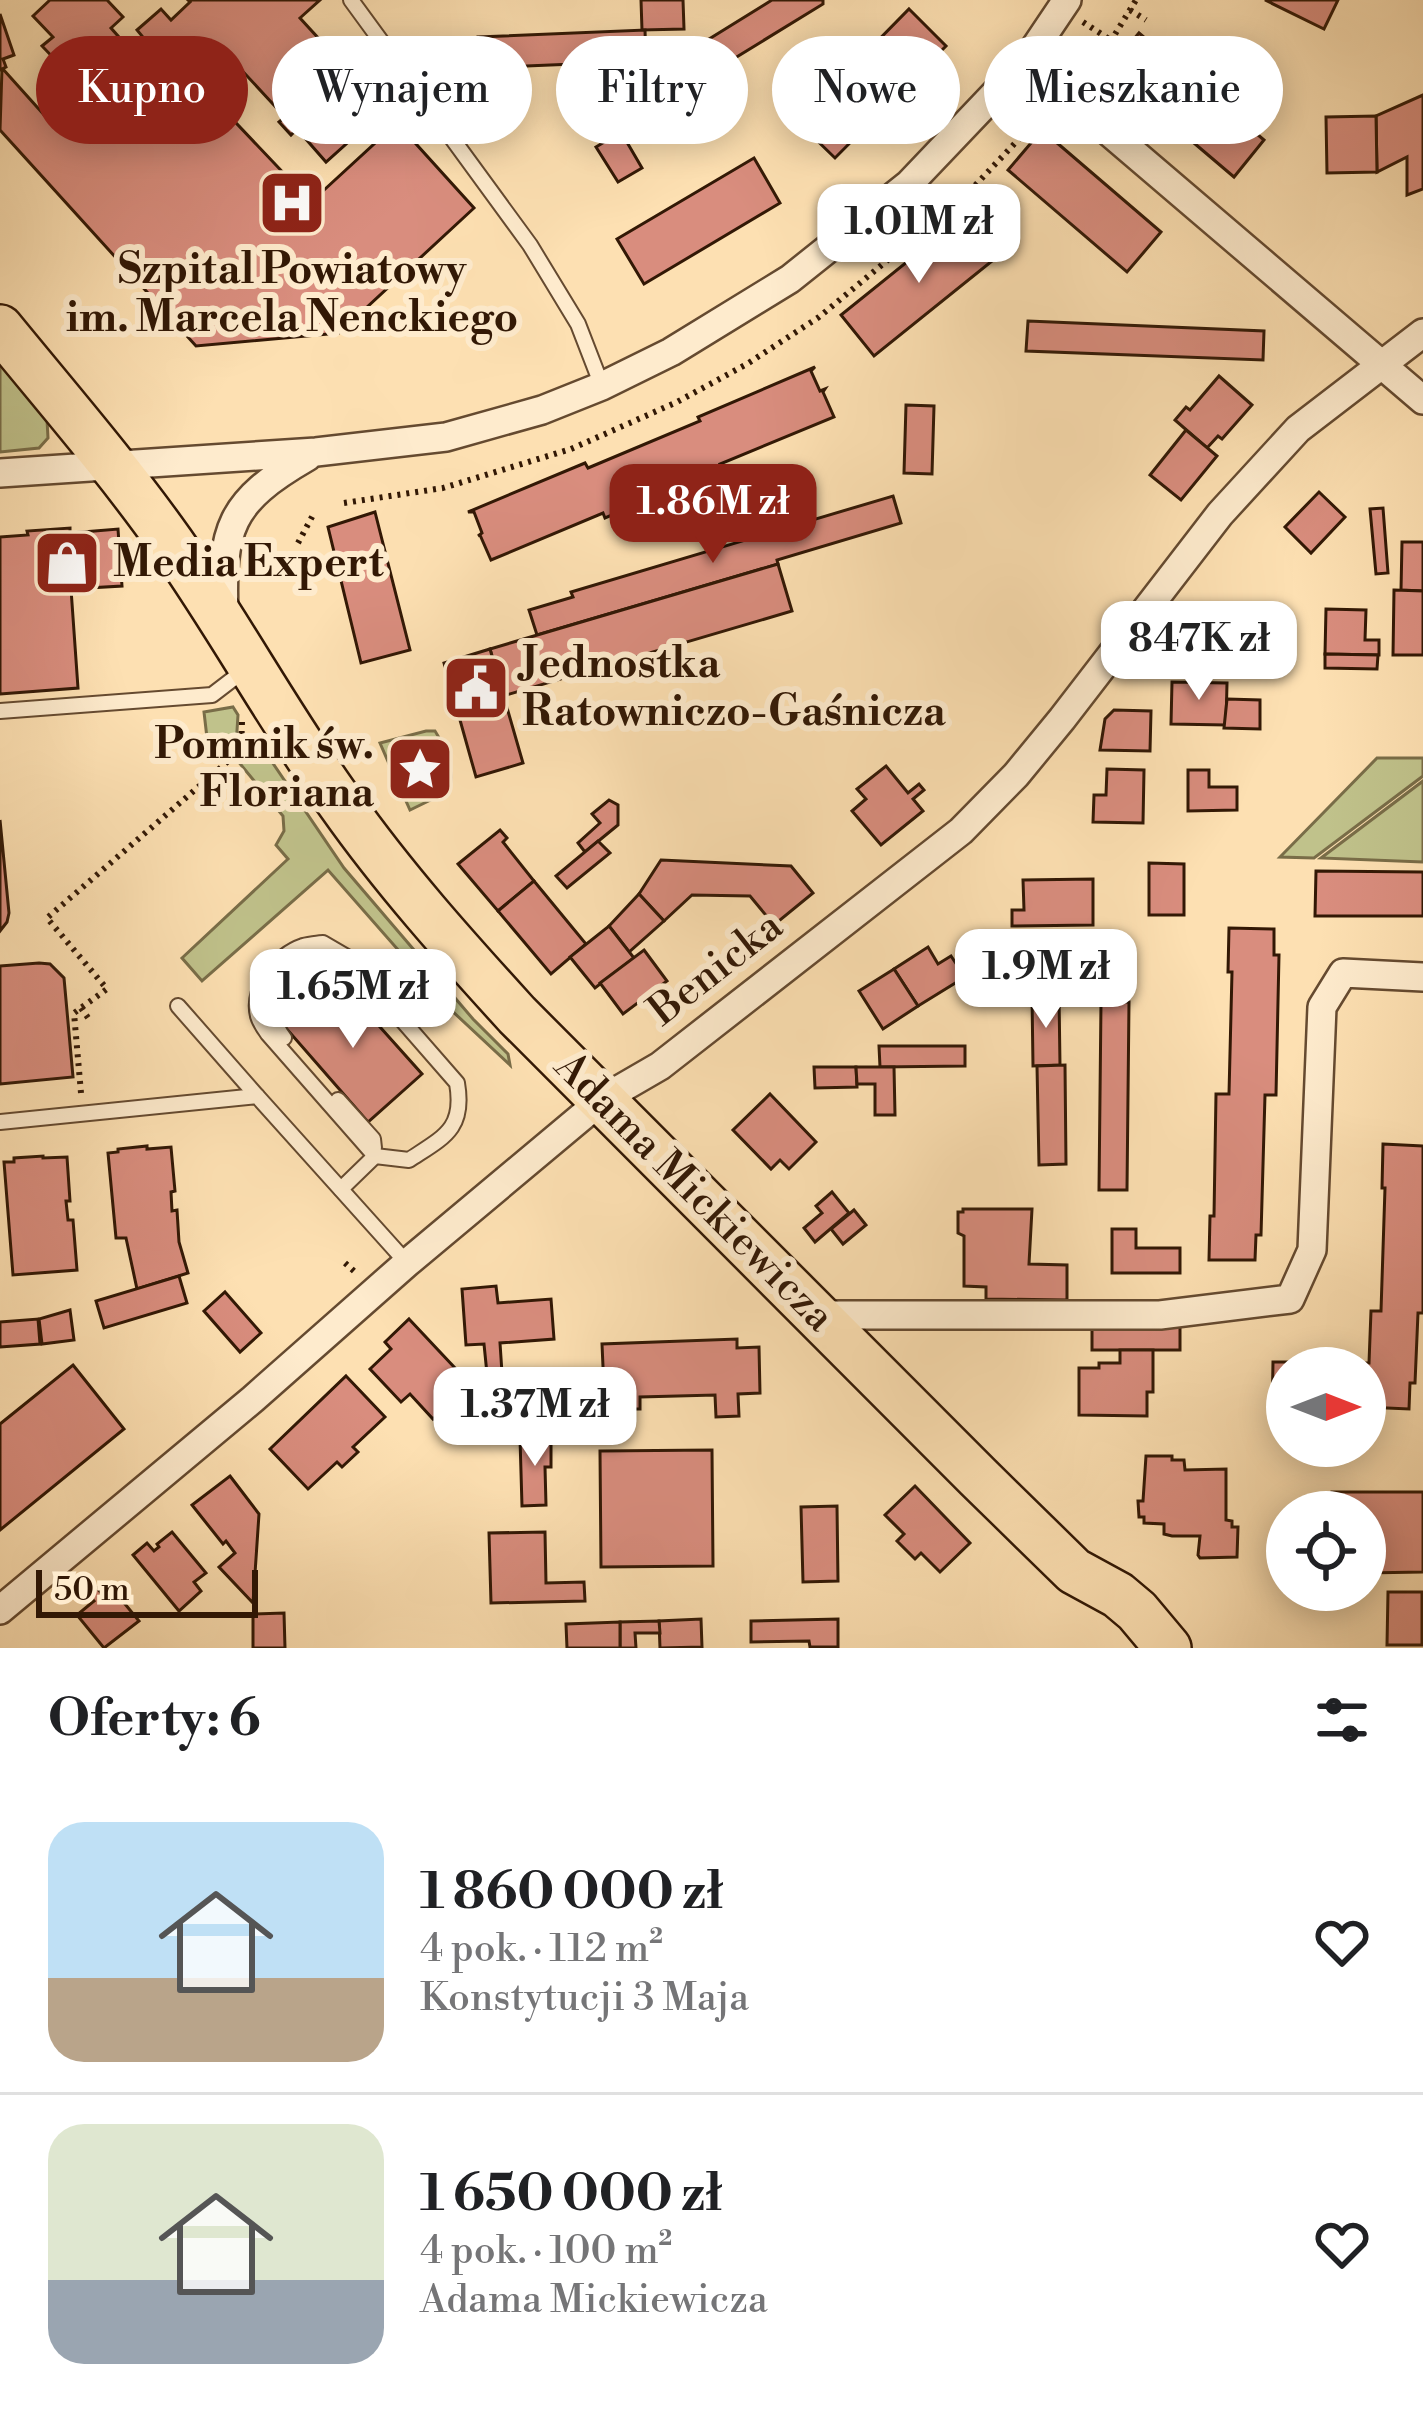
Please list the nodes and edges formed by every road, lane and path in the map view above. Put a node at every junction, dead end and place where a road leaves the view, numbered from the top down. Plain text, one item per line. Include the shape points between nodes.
1 (351, 0) edge
2 (1067, 0) edge
3 (1130, 10) dead end
4 (1146, 20) dead end
5 (1043, 36) edge
6 (984, 106) edge
7 (1122, 144) edge
8 (0, 328) edge
9 (1423, 333) edge
10 (1382, 366) junction
11 (602, 386) junction
12 (1423, 400) edge
13 (316, 452) junction
14 (113, 463) junction
15 (0, 472) edge
16 (313, 514) dead end
17 (298, 543) dead end
18 (225, 627) junction
19 (250, 665) junction
20 (0, 711) edge
21 (241, 750) dead end
22 (1423, 977) edge
23 (178, 1006) dead end
24 (81, 1008) junction
25 (91, 1022) dead end
26 (257, 1096) junction
27 (603, 1100) junction
28 (83, 1115) junction
29 (0, 1122) edge
30 (375, 1156) junction
31 (341, 1189) junction
32 (345, 1263) dead end
33 (407, 1263) junction
34 (356, 1274) dead end
35 (817, 1316) junction
36 (1074, 1571) junction
37 (0, 1610) edge
38 (1131, 1648) edge
39 (1168, 1648) edge

1 - 11 lane via 530,245 578,324
2 - 5 street
3 - 4 path
6 - 11 street via 909,184 790,279
7 - 10 street
8 - 14 main road, Adama Mickiewicza
9 - 10 street, Benicka
10 - 12 street
10 - 27 street, Benicka via 1298,429 1220,514 1051,734 961,831 660,1066
11 - 13 street via 446,437
13 - 14 street
13 - 18 street via 243,504 227,537
14 - 15 street
14 - 18 main road, Adama Mickiewicza
16 - 17 path
18 - 19 main road, Adama Mickiewicza
19 - 20 lane via 212,694
19 - 27 main road, Adama Mickiewicza via 406,891
21 - 24 path via 47,918 107,988
22 - 35 street via 1343,973 1322,1007 1312,1250 1290,1300 1160,1315
23 - 26 lane
24 - 25 path
24 - 28 path via 74,1013
26 - 28 lane
26 - 31 lane
27 - 33 street, Benicka
27 - 35 main road, Adama Mickiewicza
28 - 29 lane
30 - 30 lane via 373,1139 275,1028 275,999 287,979 318,961 355,965 457,1083 458,1118 445,1135 410,1160
30 - 31 lane
31 - 33 lane
32 - 34 path
33 - 37 street, Benicka
35 - 36 main road, Adama Mickiewicza
36 - 38 main road, Adama Mickiewicza
36 - 39 main road, Adama Mickiewicza via 1118,1595

